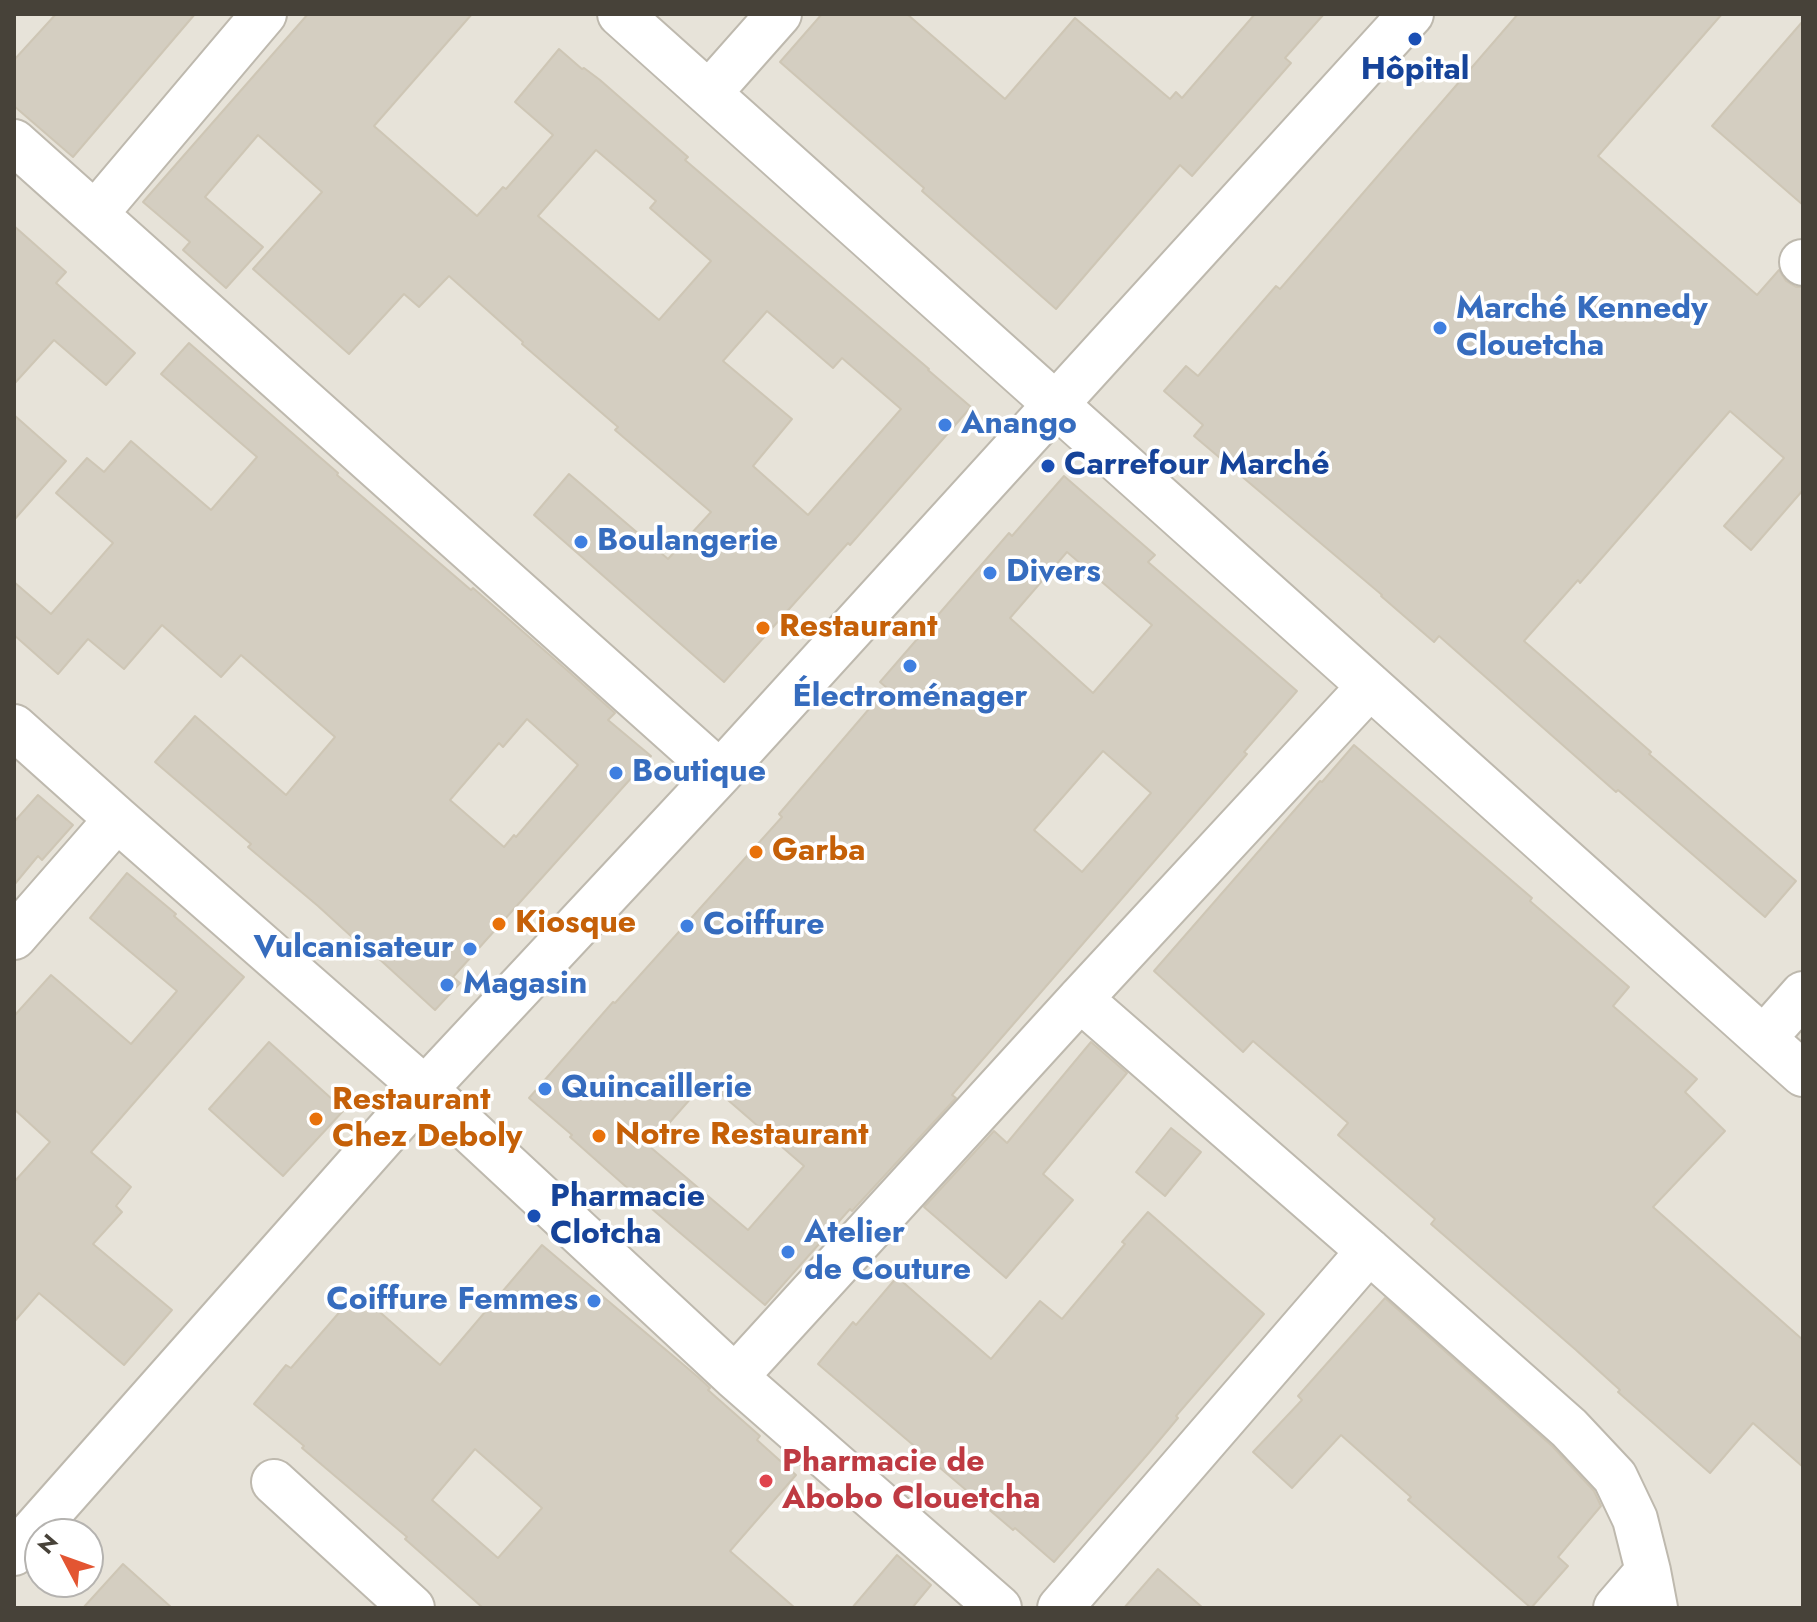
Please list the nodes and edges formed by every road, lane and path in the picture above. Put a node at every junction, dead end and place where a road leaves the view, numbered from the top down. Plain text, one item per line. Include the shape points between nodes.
1 (264, 14) edge
2 (620, 14) edge
3 (779, 14) edge
4 (1411, 14) edge
5 (709, 93) junction
6 (14, 142) edge
7 (95, 214) junction
8 (1054, 404) junction
9 (1370, 686) junction
10 (14, 727) edge
11 (720, 773) junction
12 (117, 819) junction
13 (14, 937) edge
14 (1803, 994) edge
15 (1080, 999) junction
16 (1764, 1038) junction
17 (1803, 1074) edge
18 (425, 1089) junction
19 (1369, 1251) junction
20 (735, 1377) junction
21 (274, 1482) dead end
22 (14, 1553) edge
23 (1652, 1590) edge
24 (412, 1608) edge
25 (999, 1608) edge
26 (1060, 1608) edge
27 (1616, 1608) edge

1 - 7 street
2 - 5 street
3 - 5 street
4 - 8 street
5 - 8 street
6 - 7 street
7 - 11 street
8 - 9 street
8 - 11 street
9 - 15 street
9 - 16 street
10 - 12 street
11 - 18 street
12 - 13 street
12 - 18 street
14 - 16 street
15 - 19 street
15 - 20 street
16 - 17 street
18 - 20 street
18 - 22 street
19 - 23 street via 1569,1428 1615,1477 1635,1519
19 - 26 street
20 - 25 street
21 - 24 street
23 - 27 street

